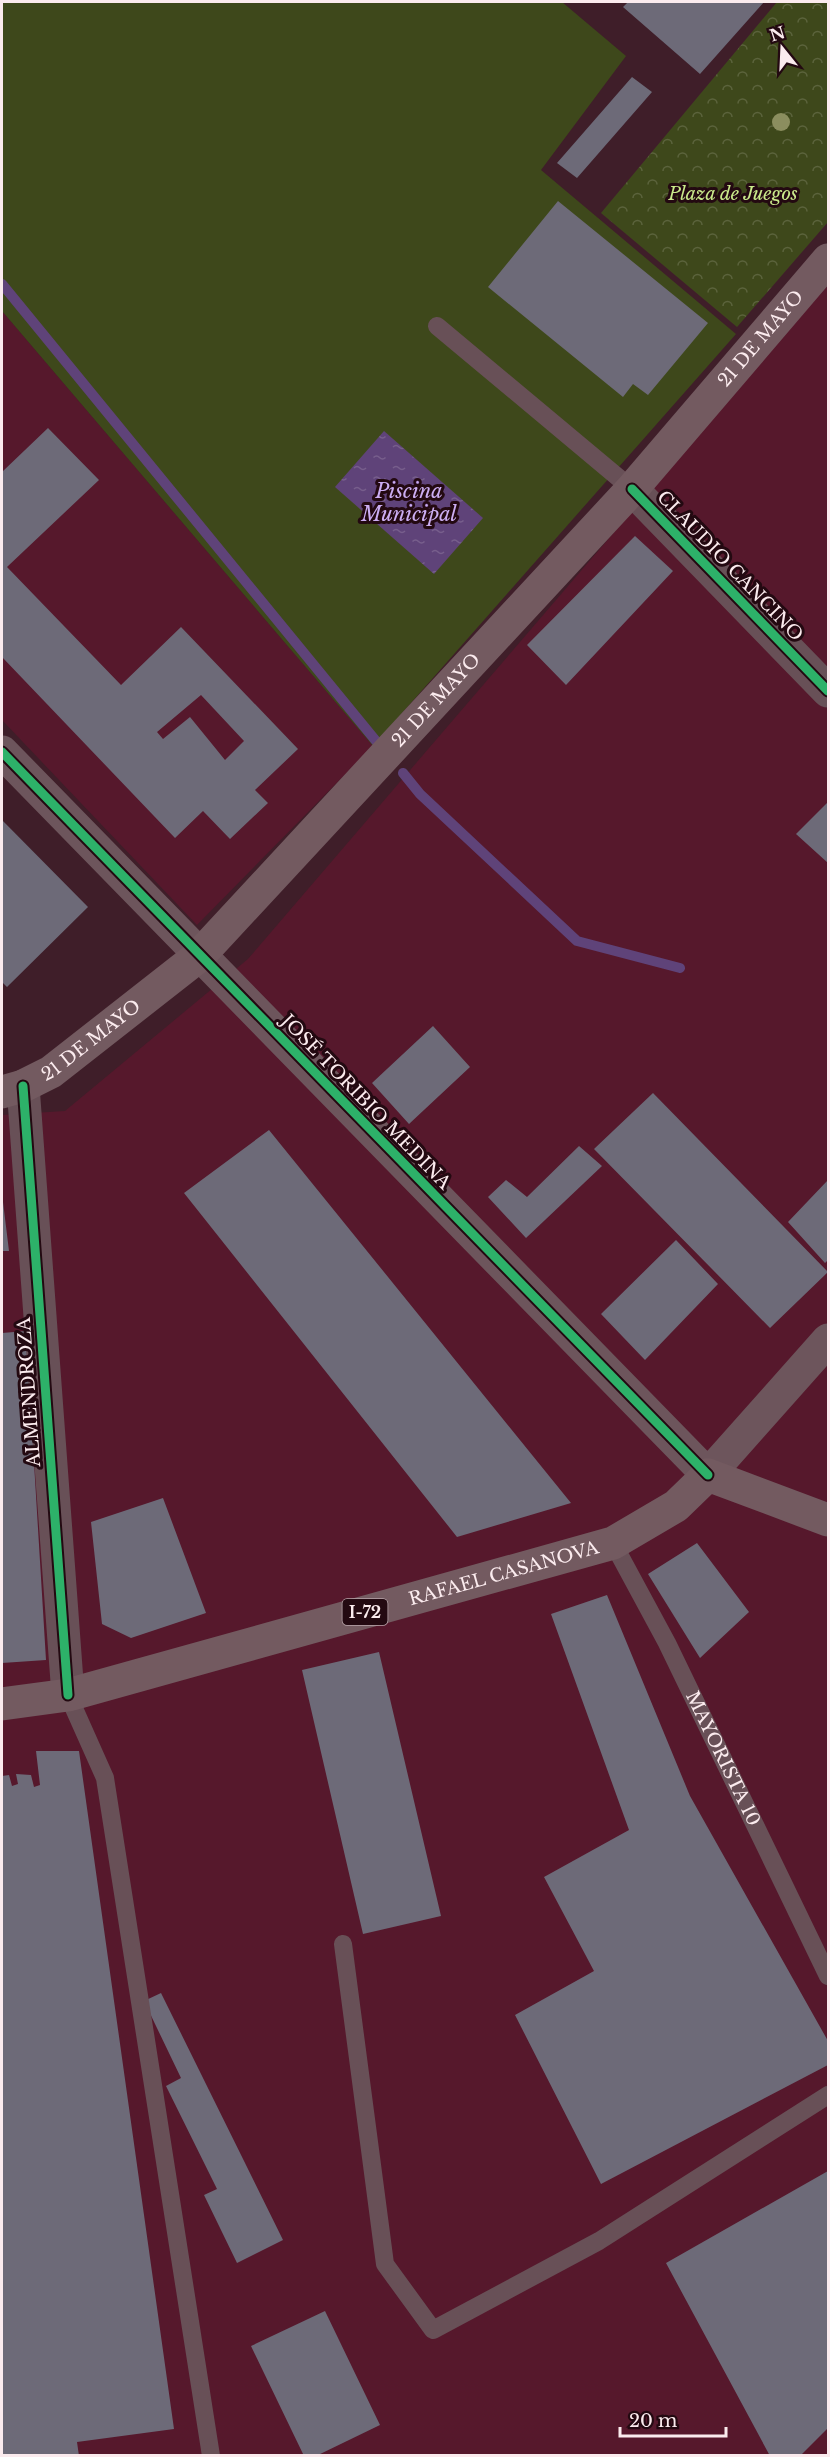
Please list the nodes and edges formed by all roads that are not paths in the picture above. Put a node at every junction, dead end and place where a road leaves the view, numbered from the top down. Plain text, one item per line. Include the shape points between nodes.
1 (828, 260) edge
2 (437, 326) dead end
3 (632, 489) junction
4 (828, 691) edge
5 (2, 752) edge
6 (199, 956) junction
7 (12, 1089) edge
8 (828, 1340) edge
9 (708, 1475) junction
10 (828, 1520) edge
11 (613, 1543) junction
12 (68, 1695) junction
13 (2, 1704) edge
14 (343, 1944) dead end
15 (828, 1976) edge
16 (828, 2095) edge
17 (211, 2456) edge

1 - 3 main road, 21 DE MAYO
2 - 3 lane
3 - 4 street, CLAUDIO CANCINO
3 - 6 main road, 21 DE MAYO
5 - 6 street, JOSÉ TORIBIO MEDINA
6 - 7 main road, 21 DE MAYO via 51,1072
6 - 9 street, JOSÉ TORIBIO MEDINA
7 - 12 street, ALMENDROZA
8 - 9 street, RAFAEL CASANOVA / I-72
9 - 10 main road
9 - 11 main road, RAFAEL CASANOVA / I-72 via 676,1506
11 - 12 main road, RAFAEL CASANOVA / I-72
11 - 15 lane, MAYORISTA 10 via 667,1643
12 - 13 main road, RAFAEL CASANOVA / I-72
12 - 17 lane via 105,1778
14 - 16 lane via 385,2264 433,2330 599,2241

